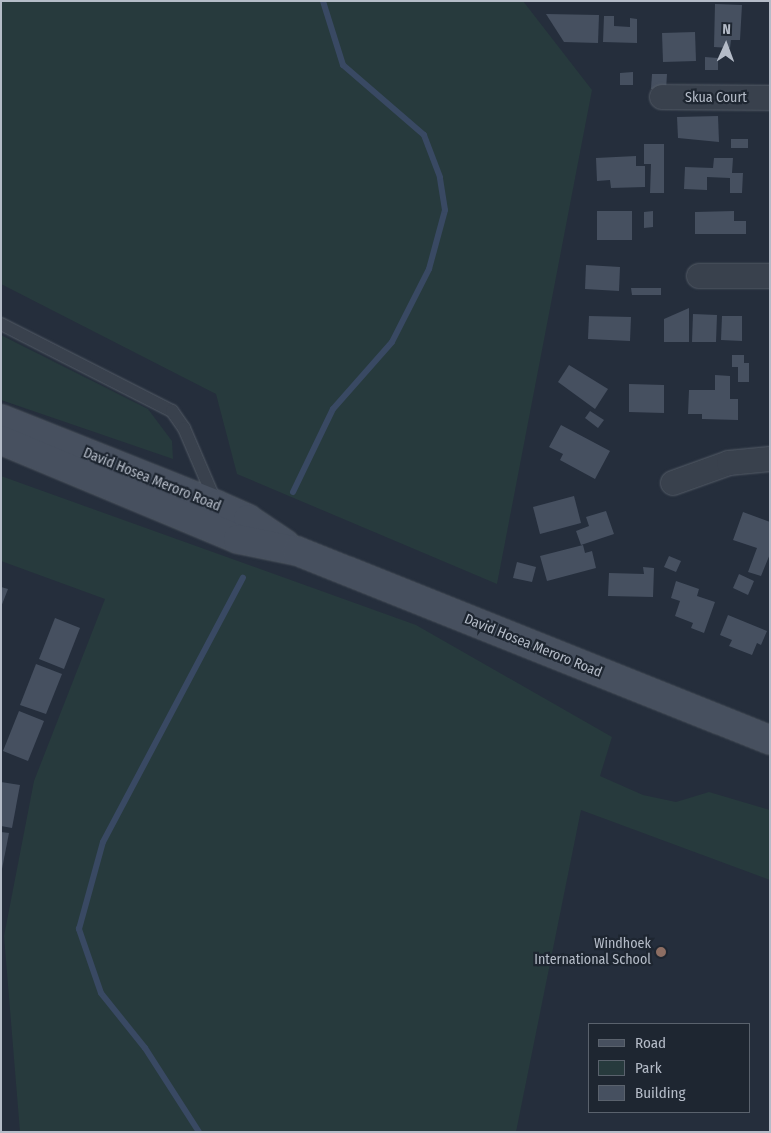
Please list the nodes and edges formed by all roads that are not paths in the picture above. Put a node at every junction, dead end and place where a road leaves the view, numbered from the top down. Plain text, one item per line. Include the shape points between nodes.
1 (662, 97) dead end
2 (770, 98) edge
3 (699, 276) dead end
4 (770, 276) edge
5 (1, 324) edge
6 (1, 419) edge
7 (1, 440) edge
8 (1, 453) edge
9 (45, 457) junction
10 (770, 459) edge
11 (673, 483) dead end
12 (217, 505) junction
13 (297, 552) junction
14 (770, 740) edge

1 - 2 street, Skua Court
3 - 4 street
5 - 12 lane via 172,411 184,428
6 - 12 main road, David Hosea Meroro Road
7 - 9 main road, David Hosea Meroro Road
8 - 9 lane
9 - 13 main road, David Hosea Meroro Road via 238,539
10 - 11 street via 729,463
12 - 13 main road, David Hosea Meroro Road via 248,519
13 - 14 main road, David Hosea Meroro Road

